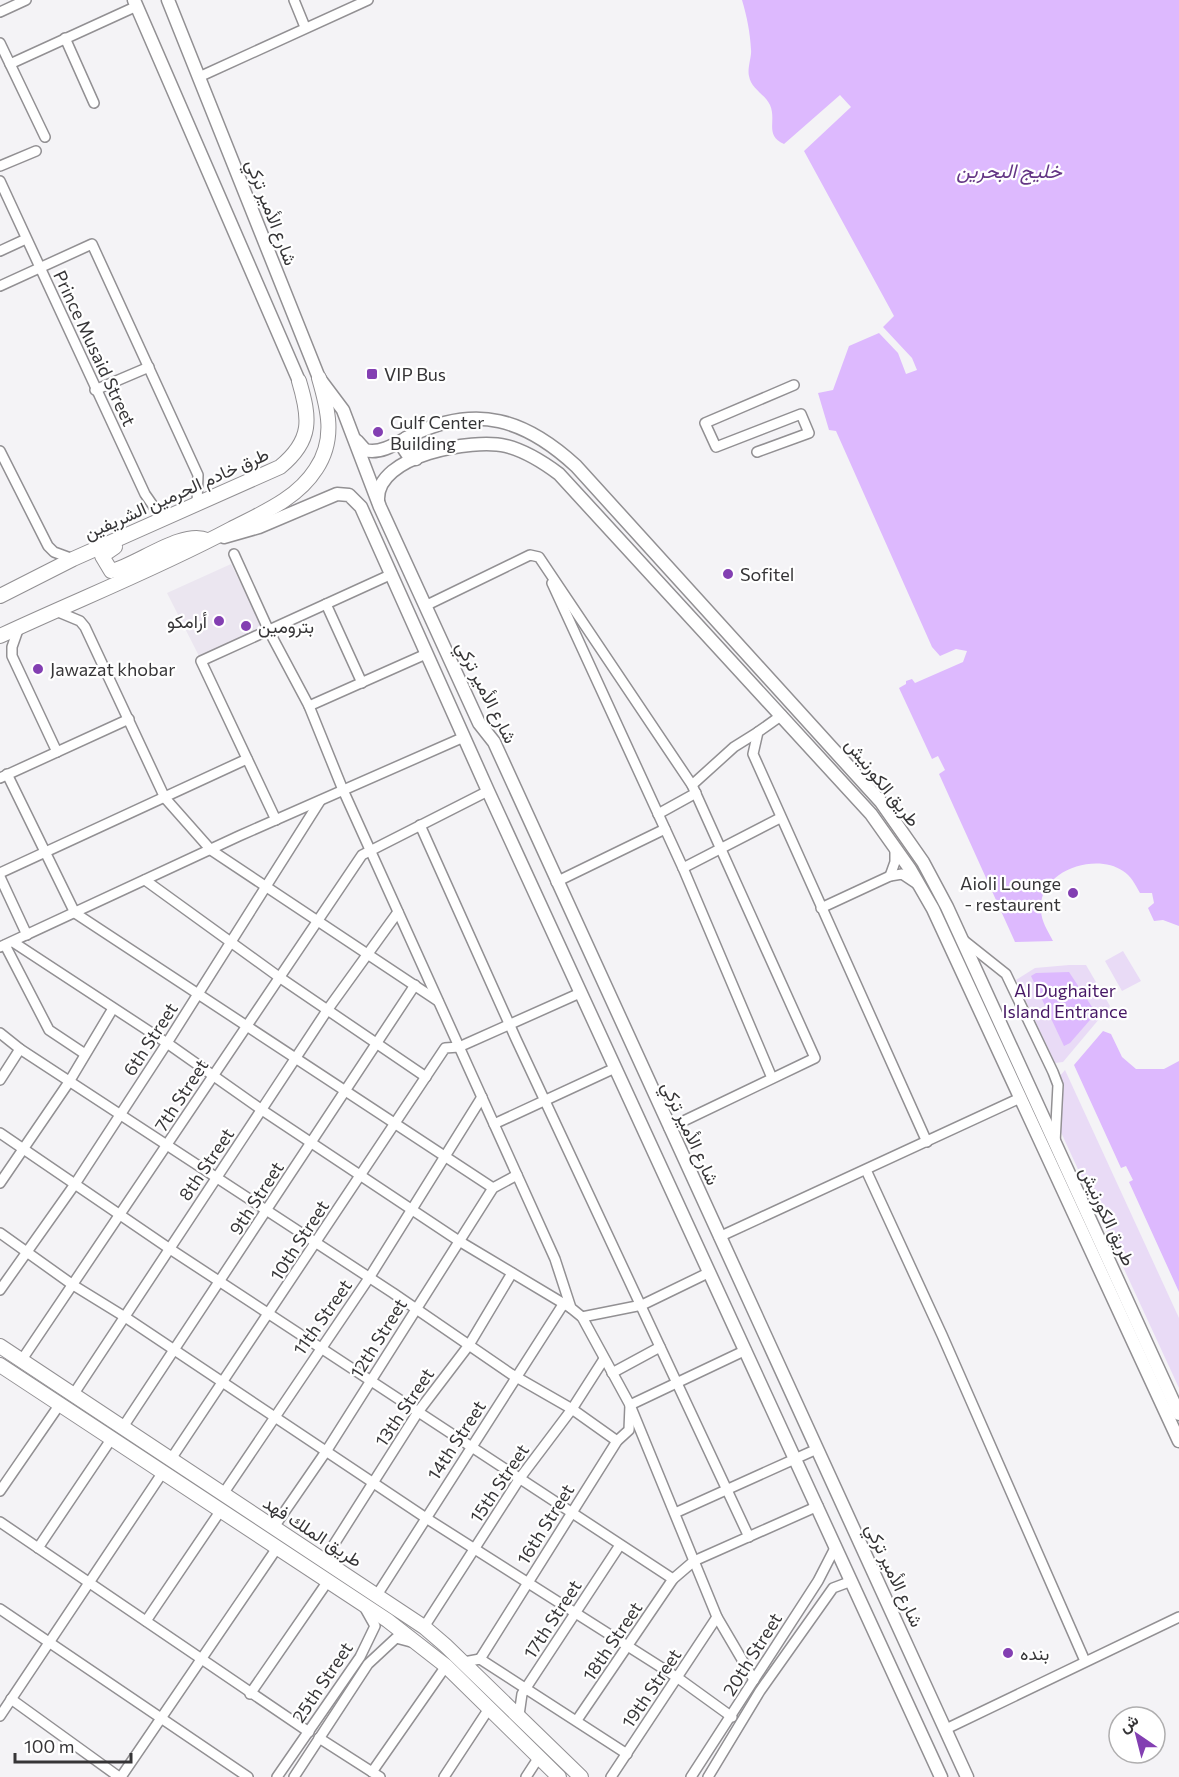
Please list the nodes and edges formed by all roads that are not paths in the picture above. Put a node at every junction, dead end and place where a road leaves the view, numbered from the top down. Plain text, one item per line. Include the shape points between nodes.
1 (26, 0) edge
2 (294, 0) edge
3 (367, 0) edge
4 (170, 1) edge
5 (136, 3) edge
6 (0, 12) edge
7 (305, 27) junction
8 (64, 38) junction
9 (0, 42) edge
10 (10, 64) junction
11 (199, 77) junction
12 (94, 103) dead end
13 (45, 137) dead end
14 (36, 151) dead end
15 (0, 166) edge
16 (0, 181) edge
17 (26, 239) junction
18 (0, 251) edge
19 (40, 268) junction
20 (0, 286) edge
21 (149, 367) junction
22 (319, 378) junction
23 (298, 381) joint
24 (794, 385) dead end
25 (95, 390) junction
26 (351, 431) junction
27 (406, 438) junction
28 (0, 451) edge
29 (757, 452) dead end
30 (416, 459) junction
31 (197, 505) junction
32 (380, 507) junction
33 (174, 515) junction
34 (161, 521) junction
35 (208, 541) junction
36 (234, 554) dead end
37 (539, 557) junction
38 (73, 559) junction
39 (392, 574) junction
40 (0, 596) edge
41 (326, 604) junction
42 (426, 606) junction
43 (56, 611) junction
44 (37, 619) junction
45 (0, 627) edge
46 (19, 627) junction
47 (269, 631) junction
48 (0, 636) edge
49 (426, 654) junction
50 (362, 683) junction
51 (309, 706) junction
52 (782, 715) junction
53 (129, 719) junction
54 (479, 723) junction
55 (758, 732) junction
56 (462, 734) junction
57 (57, 752) junction
58 (247, 759) junction
59 (4, 776) edge
60 (694, 789) junction
61 (343, 790) junction
62 (488, 791) junction
63 (165, 798) junction
64 (320, 801) junction
65 (658, 814) junction
66 (780, 818) junction
67 (276, 820) junction
68 (420, 825) junction
69 (665, 829) junction
70 (719, 847) junction
71 (896, 848) junction
72 (211, 850) junction
73 (370, 850) junction
74 (46, 852) junction
75 (683, 868) junction
76 (0, 875) edge
77 (890, 876) junction
78 (145, 880) junction
79 (556, 882) junction
80 (267, 886) junction
81 (920, 886) junction
82 (821, 908) junction
83 (398, 912) junction
84 (75, 913) junction
85 (320, 920) junction
86 (27, 935) junction
87 (962, 939) junction
88 (231, 944) junction
89 (6, 945) edge
90 (367, 952) junction
91 (279, 977) junction
92 (415, 985) junction
93 (200, 992) junction
94 (580, 993) junction
95 (438, 1001) junction
96 (328, 1008) junction
97 (112, 1010) junction
98 (248, 1025) junction
99 (509, 1025) junction
100 (0, 1034) edge
101 (378, 1042) junction
102 (167, 1043) junction
103 (459, 1047) junction
104 (20, 1049) junction
105 (85, 1054) junction
106 (297, 1058) junction
107 (615, 1068) junction
108 (212, 1075) junction
109 (426, 1077) junction
110 (772, 1078) junction
111 (0, 1080) edge
112 (69, 1082) junction
113 (347, 1091) junction
114 (482, 1097) junction
115 (1020, 1098) junction
116 (544, 1100) junction
117 (262, 1110) junction
118 (120, 1115) junction
119 (394, 1122) junction
120 (494, 1124) junction
121 (669, 1128) junction
122 (0, 1133) edge
123 (927, 1142) junction
124 (312, 1143) junction
125 (1055, 1143) junction
126 (167, 1146) junction
127 (22, 1148) junction
128 (444, 1156) junction
129 (866, 1170) junction
130 (517, 1175) junction
131 (360, 1176) junction
132 (217, 1178) junction
133 (0, 1183) edge
134 (75, 1184) junction
135 (493, 1188) junction
136 (412, 1209) junction
137 (267, 1210) junction
138 (119, 1215) junction
139 (0, 1233) edge
140 (719, 1237) junction
141 (459, 1241) junction
142 (317, 1243) junction
143 (170, 1249) junction
144 (26, 1252) junction
145 (710, 1272) junction
146 (512, 1273) junction
147 (369, 1278) junction
148 (220, 1282) junction
149 (73, 1285) junction
150 (0, 1290) edge
151 (642, 1305) junction
152 (567, 1306) junction
153 (416, 1309) junction
154 (270, 1315) junction
155 (125, 1317) junction
156 (582, 1317) junction
157 (469, 1345) junction
158 (0, 1346) edge
159 (660, 1347) junction
160 (320, 1348) junction
161 (174, 1350) junction
162 (746, 1350) junction
163 (604, 1359) junction
164 (21, 1360) junction
165 (0, 1366) edge
166 (612, 1373) junction
167 (516, 1377) junction
168 (371, 1381) junction
169 (223, 1383) junction
170 (678, 1383) junction
171 (73, 1395) junction
172 (60, 1404) junction
173 (630, 1405) junction
174 (572, 1409) junction
175 (418, 1412) junction
176 (1179, 1414) edge
177 (275, 1418) junction
178 (123, 1427) junction
179 (112, 1438) junction
180 (617, 1441) junction
181 (1179, 1441) edge
182 (470, 1446) junction
183 (817, 1449) junction
184 (327, 1450) junction
185 (171, 1459) junction
186 (796, 1459) junction
187 (163, 1472) junction
188 (520, 1478) junction
189 (374, 1483) junction
190 (727, 1490) junction
191 (0, 1491) edge
192 (224, 1494) junction
193 (818, 1506) junction
194 (221, 1510) junction
195 (571, 1512) junction
196 (675, 1513) junction
197 (426, 1518) junction
198 (0, 1522) edge
199 (274, 1527) junction
200 (749, 1537) junction
201 (621, 1545) junction
202 (836, 1546) junction
203 (38, 1548) junction
204 (277, 1548) junction
205 (474, 1549) junction
206 (324, 1560) junction
207 (694, 1561) junction
208 (673, 1579) junction
209 (328, 1581) junction
210 (818, 1581) junction
211 (88, 1582) junction
212 (849, 1582) junction
213 (528, 1584) junction
214 (833, 1588) junction
215 (377, 1595) junction
216 (361, 1603) junction
217 (0, 1609) edge
218 (575, 1614) junction
219 (717, 1617) junction
220 (1179, 1617) edge
221 (146, 1621) junction
222 (424, 1628) junction
223 (48, 1642) junction
224 (417, 1644) junction
225 (629, 1647) junction
226 (201, 1659) junction
227 (480, 1659) junction
228 (364, 1660) junction
229 (1085, 1661) junction
230 (464, 1662) junction
231 (446, 1666) junction
232 (678, 1678) junction
233 (754, 1680) junction
234 (527, 1687) junction
235 (250, 1694) junction
236 (11, 1699) junction
237 (490, 1707) junction
238 (519, 1715) junction
239 (0, 1716) edge
240 (732, 1717) junction
241 (160, 1718) junction
242 (578, 1720) junction
243 (946, 1729) junction
244 (309, 1732) junction
245 (320, 1738) junction
246 (627, 1754) junction
247 (539, 1757) junction
248 (376, 1774) edge
249 (120, 1777) edge
250 (248, 1777) edge
251 (278, 1777) edge
252 (294, 1777) edge
253 (444, 1777) edge
254 (526, 1777) edge
255 (559, 1777) edge
256 (581, 1777) edge
257 (610, 1777) edge
258 (691, 1777) edge
259 (708, 1777) edge
260 (941, 1777) edge
261 (968, 1777) edge

1 - 6 street
2 - 7 street
3 - 7 street
4 - 11 main road, شارع الأمير تركي
5 - 8 street
5 - 23 main road
7 - 11 street
8 - 10 street
8 - 12 street
9 - 10 street
10 - 13 street
11 - 22 main road, شارع الأمير تركي
14 - 15 street
16 - 17 street, Prince Musaid Street
17 - 18 street
17 - 19 street, Prince Musaid Street
19 - 20 street
19 - 21 street via 92,244
19 - 25 street, Prince Musaid Street
21 - 25 street
21 - 31 street via 198,475
22 - 26 main road, شارع الأمير تركي via 335,396
22 - 35 highway via 330,420 328,441 316,469 286,498
23 - 31 highway, طرق خادم الحرمين الشريفين via 308,419 297,452 280,467
24 - 29 street via 705,423 716,447 801,414 809,433
25 - 33 street, Prince Musaid Street via 145,494 154,507
26 - 27 main road, طريق الكورنيش via 361,447 370,452
26 - 32 main road, شارع الأمير تركي
27 - 30 main road via 404,451
27 - 87 main road, طريق الكورنيش via 450,422 490,418 524,429 555,447 881,802 922,862
28 - 38 street via 48,546
30 - 32 main road, طريق الكورنيش via 382,479 378,491
30 - 52 main road, طريق الكورنيش via 448,447 480,443 518,450 546,464
31 - 33 highway, طرق خادم الحرمين الشريفين
32 - 42 main road, شارع الأمير تركي
33 - 34 highway, طرق خادم الحرمين الشريفين
34 - 35 highway via 105,552 102,556 107,568 117,570 186,540
34 - 38 highway, طرق خادم الحرمين الشريفين
35 - 39 main road, شارع الأمير تركي via 259,527 337,494 349,495 361,507
35 - 43 highway
36 - 47 street
37 - 42 street via 530,555
37 - 60 street
37 - 65 street
38 - 40 highway, طرق خادم الحرمين الشريفين
39 - 41 street
39 - 49 main road, شارع الأمير تركي
41 - 47 street
41 - 50 street
42 - 54 main road, شارع الأمير تركي
43 - 44 highway
43 - 53 street via 85,627
44 - 45 highway via 20,617
44 - 46 highway
46 - 48 highway
46 - 57 street via 12,656
47 - 51 street
47 - 58 street via 201,661
49 - 50 street
49 - 56 main road, شارع الأمير تركي
50 - 51 street
51 - 61 street
52 - 55 street
52 - 71 main road, طريق الكورنيش via 872,814
53 - 57 street
53 - 63 street
54 - 56 main road
54 - 79 main road, شارع الأمير تركي via 494,742
55 - 60 street via 734,747
55 - 66 street via 753,754
56 - 61 street
56 - 62 main road, شارع الأمير تركي
57 - 59 street
58 - 63 street
58 - 67 street
59 - 74 street
60 - 65 street
60 - 70 street
61 - 64 street
61 - 73 street
62 - 68 street
62 - 94 main road, شارع الأمير تركي
63 - 72 street
63 - 74 street
64 - 67 street
64 - 80 street, 6th Street
65 - 69 street
66 - 70 street
66 - 82 street
67 - 72 street
68 - 73 street
68 - 99 street
69 - 75 street
69 - 79 street
70 - 75 street
70 - 110 street via 815,1058
71 - 77 street
71 - 81 main road, طريق الكورنيش
72 - 78 street
72 - 80 street
73 - 83 street
73 - 85 street, 7th Street via 362,855
74 - 76 street
74 - 84 street
75 - 110 street
76 - 86 street
77 - 81 street via 902,874
77 - 82 street
78 - 84 street
78 - 88 street
79 - 121 main road, شارع الأمير تركي
80 - 85 street
80 - 88 street, 6th Street
81 - 115 main road, طريق الكورنيش
82 - 123 street
83 - 90 street, 8th Street
83 - 95 street
84 - 86 street
84 - 93 street
85 - 90 street
85 - 91 street, 7th Street
86 - 89 street
87 - 125 main road, طريق الكورنيش
87 - 125 street via 1006,974 1053,1072 1058,1085
88 - 91 street
88 - 93 street, 6th Street
89 - 97 street
89 - 105 street via 49,1030
90 - 92 street
90 - 96 street, 8th Street
91 - 96 street
91 - 98 street, 7th Street
92 - 95 street
92 - 101 street, 9th Street
93 - 98 street
93 - 102 street, 6th Street
94 - 99 street
94 - 107 main road, شارع الأمير تركي
95 - 103 street
96 - 101 street
96 - 106 street, 8th Street
97 - 102 street
97 - 105 street
98 - 106 street
98 - 108 street, 7th Street
99 - 103 street
99 - 116 street
100 - 104 street
101 - 109 street
101 - 113 street, 9th Street
102 - 108 street
102 - 118 street, 6th Street
103 - 109 street, 10th Street via 446,1048
103 - 114 street
104 - 111 street
104 - 112 street
105 - 112 street
106 - 113 street
106 - 117 street, 8th Street
107 - 116 street
107 - 145 main road, شارع الأمير تركي
108 - 117 street
108 - 126 street, 7th Street
109 - 119 street, 10th Street
110 - 121 street
112 - 118 street
112 - 127 street
113 - 119 street
113 - 124 street, 9th Street
114 - 120 street
114 - 128 street, 11th Street
115 - 123 street
115 - 181 main road, طريق الكورنيش
116 - 120 street
116 - 151 street
117 - 124 street
117 - 132 street, 8th Street
118 - 126 street
118 - 134 street, 6th Street
119 - 128 street
119 - 131 street, 10th Street
120 - 130 street
121 - 140 main road, شارع الأمير تركي
122 - 127 street
123 - 129 street
124 - 131 street
124 - 137 street, 9th Street
125 - 176 main road, طريق الكورنيش
126 - 132 street
126 - 138 street, 7th Street
127 - 133 street
127 - 134 street
128 - 135 street
128 - 136 street, 11th Street
129 - 140 street
129 - 229 street
130 - 135 street, 12th Street
130 - 152 street via 555,1259
131 - 136 street
131 - 142 street, 10th Street
132 - 137 street
132 - 143 street, 8th Street
134 - 138 street
134 - 144 street, 6th Street
135 - 141 street, 12th Street
136 - 141 street
136 - 147 street, 11th Street
137 - 142 street
137 - 148 street, 9th Street
138 - 143 street
138 - 149 street, 7th Street
139 - 144 street
140 - 183 main road, شارع الأمير تركي
141 - 146 street
141 - 153 street, 12th Street
142 - 147 street
142 - 154 street, 10th Street
143 - 148 street
143 - 155 street, 8th Street
144 - 149 street
144 - 150 street, 6th Street
145 - 151 street
145 - 162 main road, شارع الأمير تركي
146 - 152 street
146 - 157 street, 13th Street
147 - 153 street
147 - 160 street, 11th Street
148 - 154 street
148 - 161 street, 9th Street
149 - 155 street
149 - 164 street, 7th Street
151 - 156 street
151 - 159 street
152 - 156 street
152 - 167 street, 14th Street
153 - 157 street
153 - 168 street, 12th Street
154 - 160 street
154 - 169 street, 10th Street
155 - 161 street
155 - 171 street, 8th Street
156 - 163 street
157 - 167 street
157 - 175 street, 13th Street
158 - 164 highway, طريق الملك فهد
159 - 166 street
159 - 170 street
160 - 168 street
160 - 177 street, 11th Street
161 - 169 street
161 - 178 street, 9th Street
162 - 170 street
162 - 186 main road, شارع الأمير تركي
163 - 166 street
163 - 174 street, 15th Street
164 - 171 highway, طريق الملك فهد
165 - 172 highway, طريق الملك فهد
166 - 173 street
167 - 174 street
167 - 182 street, 14th Street
168 - 175 street
168 - 184 street, 12th Street
169 - 177 street
169 - 185 street, 10th Street
170 - 173 street
170 - 190 street
171 - 178 highway, طريق الملك فهد
172 - 179 highway, طريق الملك فهد
172 - 191 street
173 - 180 street, 16th Street via 629,1430
173 - 196 street
174 - 180 street
174 - 188 street, 15th Street
175 - 182 street
175 - 189 street, 13th Street
177 - 184 street
177 - 192 street, 11th Street
178 - 185 highway, طريق الملك فهد
179 - 187 highway, طريق الملك فهد
179 - 203 street
180 - 195 street, 16th Street
182 - 188 street
182 - 197 street, 14th Street
183 - 186 street
183 - 243 main road, شارع الأمير تركي
184 - 189 street
184 - 199 street, 12th Street
185 - 192 highway, طريق الملك فهد
186 - 190 street
186 - 193 main road, شارع الأمير تركي
187 - 194 highway, طريق الملك فهد
187 - 211 street
188 - 195 street
188 - 205 street, 15th Street
189 - 197 street
189 - 206 street, 13th Street
190 - 196 street
190 - 200 street
192 - 199 highway, طريق الملك فهد
193 - 200 street, 18th Street
193 - 202 main road, شارع الأمير تركي
194 - 204 highway, طريق الملك فهد
194 - 221 street
195 - 201 street
195 - 213 street, 16th Street
196 - 207 street
197 - 205 street
197 - 215 street, 14th Street
198 - 203 street
199 - 206 highway, طريق الملك فهد
200 - 207 street, 18th Street
201 - 208 street
201 - 218 street, 17th Street
202 - 210 street, 20th Street
202 - 212 main road, شارع الأمير تركي
203 - 211 street
204 - 209 highway, طريق الملك فهد
204 - 226 street
205 - 213 street
205 - 222 street, 15th Street
206 - 215 highway, طريق الملك فهد
207 - 208 street, 18th Street
207 - 219 street
208 - 225 street, 18th Street
209 - 216 highway, طريق الملك فهد
209 - 235 street
210 - 214 street via 827,1580
210 - 233 street, 20th Street
211 - 221 street
211 - 223 street
212 - 214 street
212 - 260 main road, شارع الأمير تركي
213 - 218 street
213 - 227 street, 16th Street
214 - 259 street, 20th Street via 760,1691
215 - 222 highway, طريق الملك فهد
216 - 224 highway, طريق الملك فهد
216 - 228 street, 25th Street via 375,1626
217 - 223 street
218 - 225 street
218 - 234 street, 17th Street
219 - 232 street, 19th Street
219 - 233 street
220 - 229 street
221 - 226 street
222 - 230 highway, طريق الملك فهد
223 - 236 street
223 - 241 street
224 - 228 street, 25th Street via 396,1638
224 - 231 highway, طريق الملك فهد
225 - 232 street
225 - 242 street, 18th Street
226 - 235 street
226 - 241 street
227 - 230 street
227 - 234 street
228 - 244 street, 25th Street
228 - 245 street, 25th Street
229 - 243 street
230 - 238 highway, طريق الملك فهد
231 - 237 highway, طريق الملك فهد
231 - 248 street
232 - 240 street
232 - 246 street, 19th Street
233 - 240 street, 20th Street
234 - 238 street, 17th Street via 520,1699
234 - 242 street
235 - 244 street
236 - 239 street
236 - 249 street
237 - 247 highway, طريق الملك فهد
237 - 253 street
238 - 256 highway, طريق الملك فهد
240 - 258 street, 20th Street
241 - 249 street
241 - 250 street
242 - 246 street
243 - 261 main road, شارع الأمير تركي
244 - 251 street, 25th Street
245 - 248 street
245 - 252 street, 25th Street
246 - 257 street, 19th Street
247 - 254 street
247 - 255 highway, طريق الملك فهد

